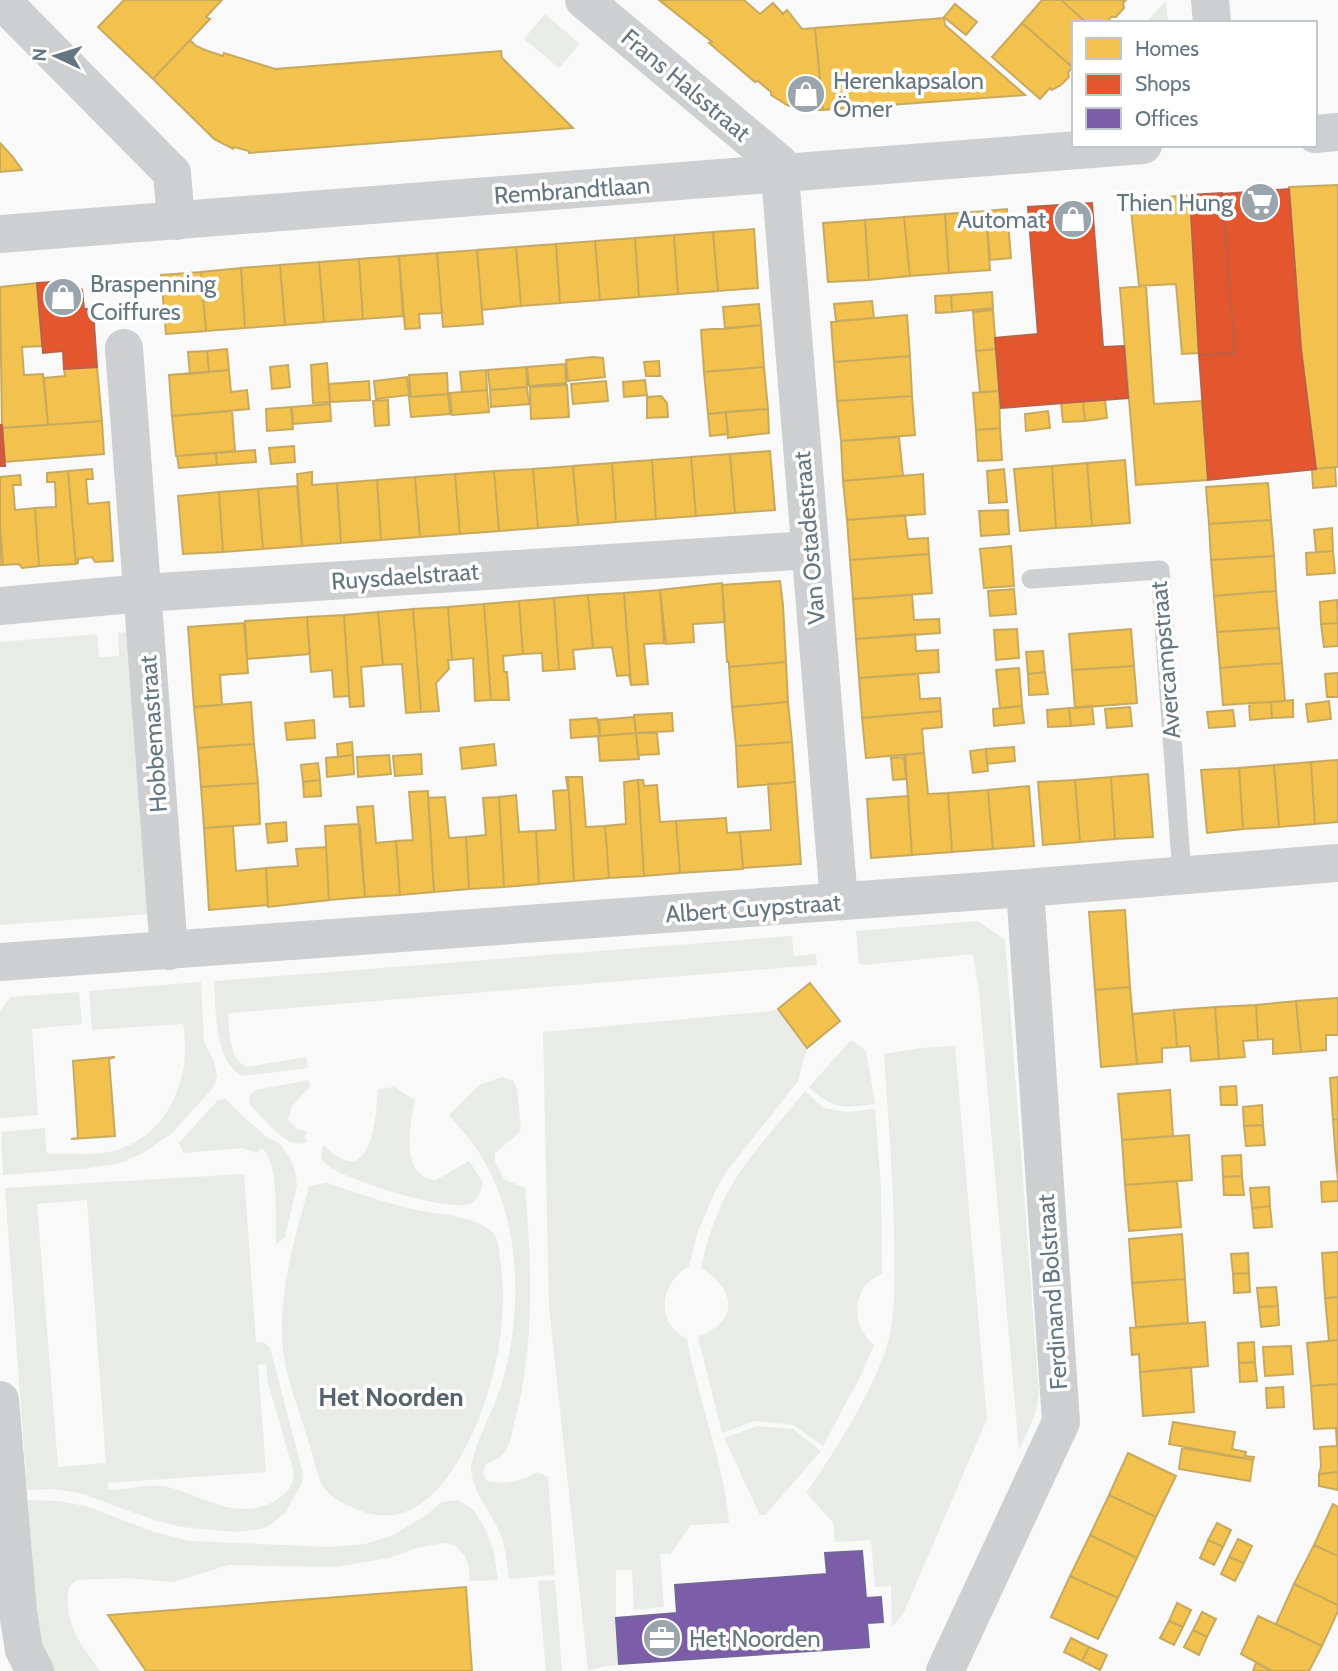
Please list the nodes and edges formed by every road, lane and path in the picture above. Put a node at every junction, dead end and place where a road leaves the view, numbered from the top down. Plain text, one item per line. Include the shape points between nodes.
1 (584, 0) edge
2 (1210, 0) edge
3 (20, 6) edge
4 (1212, 21) edge
5 (1338, 132) edge
6 (1317, 134) edge
7 (1119, 147) edge
8 (779, 175) junction
9 (176, 220) junction
10 (0, 233) edge
11 (124, 348) dead end
12 (810, 550) junction
13 (1031, 579) dead end
14 (143, 593) junction
15 (0, 606) edge
16 (1338, 863) edge
17 (1181, 875) junction
18 (1025, 888) junction
19 (839, 901) junction
20 (169, 951) junction
21 (0, 962) edge
22 (0, 1400) edge
23 (9, 1613) edge
24 (35, 1671) edge
25 (945, 1671) edge

1 - 8 street, Frans Halsstraat via 779,163
2 - 4 street
3 - 9 street via 172,173
5 - 6 street
7 - 8 street, Rembrandtlaan
8 - 9 street, Rembrandtlaan
8 - 12 street, Van Ostadestraat
9 - 10 street, Rembrandtlaan
11 - 14 street, Hobbemastraat
12 - 14 street, Ruysdaelstraat
12 - 19 street, Van Ostadestraat
13 - 17 lane, Avercampstraat via 1160,570
14 - 15 street, Ruysdaelstraat
14 - 20 street, Hobbemastraat
16 - 17 street, Albert Cuypstraat
17 - 18 street, Albert Cuypstraat
18 - 19 street, Albert Cuypstraat
18 - 25 street, Ferdinand Bolstraat via 1061,1422
19 - 20 street, Albert Cuypstraat
20 - 21 street
22 - 23 street
23 - 24 street

